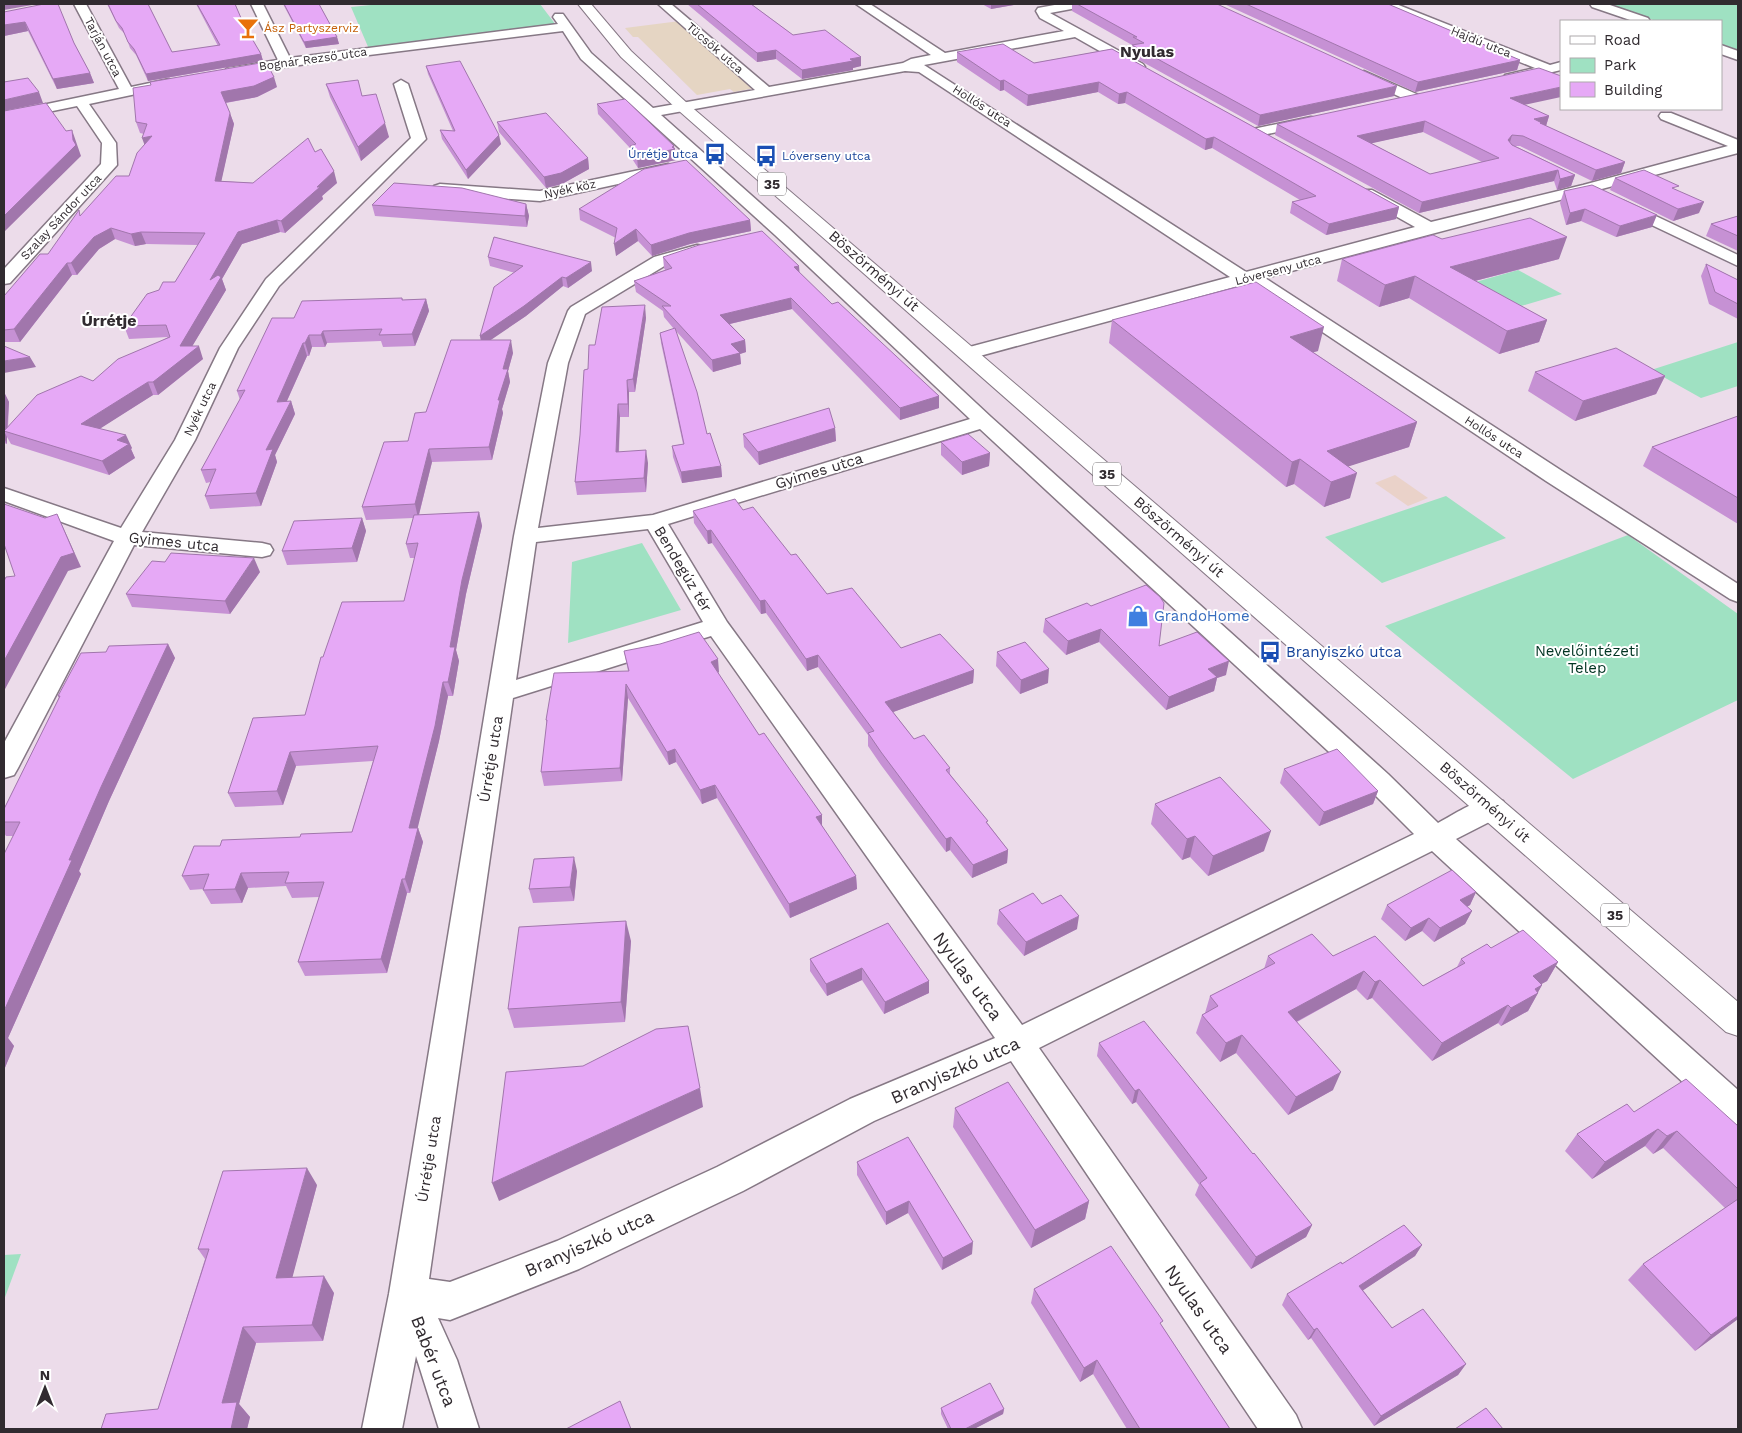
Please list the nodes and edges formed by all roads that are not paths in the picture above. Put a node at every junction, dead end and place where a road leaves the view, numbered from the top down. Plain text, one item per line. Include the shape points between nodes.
1 (80, 4) edge
2 (257, 4) edge
3 (584, 4) edge
4 (664, 4) edge
5 (862, 4) edge
6 (1078, 4) edge
7 (1386, 4) edge
8 (1596, 4) edge
9 (1641, 20) edge
10 (1077, 33) junction
11 (1722, 49) edge
12 (1738, 56) edge
13 (943, 57) junction
14 (286, 62) junction
15 (905, 67) junction
16 (1555, 68) edge
17 (1355, 71) edge
18 (218, 74) edge
19 (1154, 76) edge
20 (181, 80) edge
21 (1492, 82) edge
22 (401, 84) dead end
23 (126, 91) junction
24 (766, 92) junction
25 (80, 101) junction
26 (1397, 103) edge
27 (683, 107) junction
28 (650, 113) junction
29 (1666, 116) dead end
30 (4, 117) edge
31 (1323, 118) edge
32 (1275, 142) edge
33 (1738, 147) edge
34 (704, 161) junction
35 (1572, 180) edge
36 (1352, 185) edge
37 (423, 187) edge
38 (1588, 189) junction
39 (1429, 228) junction
40 (781, 231) junction
41 (753, 238) edge
42 (724, 244) edge
43 (1738, 261) edge
44 (1248, 278) junction
45 (4, 279) edge
46 (969, 354) junction
47 (984, 421) junction
48 (4, 494) edge
49 (655, 521) junction
50 (525, 536) junction
51 (127, 538) junction
52 (262, 550) dead end
53 (1738, 594) edge
54 (716, 626) junction
55 (501, 693) junction
56 (4, 768) edge
57 (1492, 808) junction
58 (1434, 836) junction
59 (1738, 1022) edge
60 (1017, 1043) junction
61 (1738, 1111) edge
62 (408, 1294) junction
63 (382, 1429) edge
64 (459, 1429) edge
65 (1282, 1429) edge

1 - 23 street, Tarján utca
2 - 14 street
3 - 27 main road, Böszörményi út / 35 via 643,71
4 - 24 street, Tücsök utca
5 - 13 street
6 - 10 street via 1042,11
7 - 16 street, Hajdú utca
8 - 9 street
10 - 13 street
10 - 19 street
11 - 12 street
13 - 15 street
14 - 18 street, Bognár Rezső utca
14 - 28 street, Bognár Rezső utca via 562,22 586,56
15 - 24 street, Hollós utca
15 - 44 street, Hollós utca via 927,70
16 - 21 street
17 - 26 street via 1421,98
20 - 23 street
22 - 51 street, Nyék utca via 419,139 385,185 272,283 230,348 185,440
23 - 25 street
24 - 27 street, Hollós utca
25 - 30 street
25 - 45 street, Szalay Sándor utca via 109,143 109,165
27 - 28 street, Hollós utca
27 - 46 main road, Böszörményi út / 35
28 - 34 street
29 - 33 street, Lóverseny utca
31 - 32 street via 1253,130
33 - 38 street, Lóverseny utca
34 - 37 street, Nyék köz via 540,196
34 - 40 street
35 - 38 street
36 - 39 street
38 - 39 street, Lóverseny utca
38 - 43 street
39 - 44 street, Lóverseny utca
40 - 41 street
40 - 47 street
42 - 50 street, Úrrétje utca via 660,261 577,311 558,363
44 - 46 street, Lóverseny utca
44 - 53 street, Hollós utca
46 - 57 main road, Böszörményi út / 35
47 - 49 street, Gyimes utca
47 - 58 street
48 - 51 street, Gyimes utca
49 - 50 street, Bendegúz tér
49 - 54 street, Bendegúz tér
50 - 55 street, Úrrétje utca
51 - 52 street, Gyimes utca
51 - 56 street, Nyék utca
54 - 55 street
54 - 60 street, Nyulas utca
55 - 62 street, Úrrétje utca
57 - 58 street, Branyiszkó utca
57 - 59 main road, Böszörményi út / 35
58 - 60 street, Branyiszkó utca
58 - 61 street
60 - 62 street, Branyiszkó utca via 862,1110 730,1179 566,1256 450,1301
60 - 65 street, Nyulas utca
62 - 63 street, Úrrétje utca
62 - 64 street, Babér utca via 437,1360

